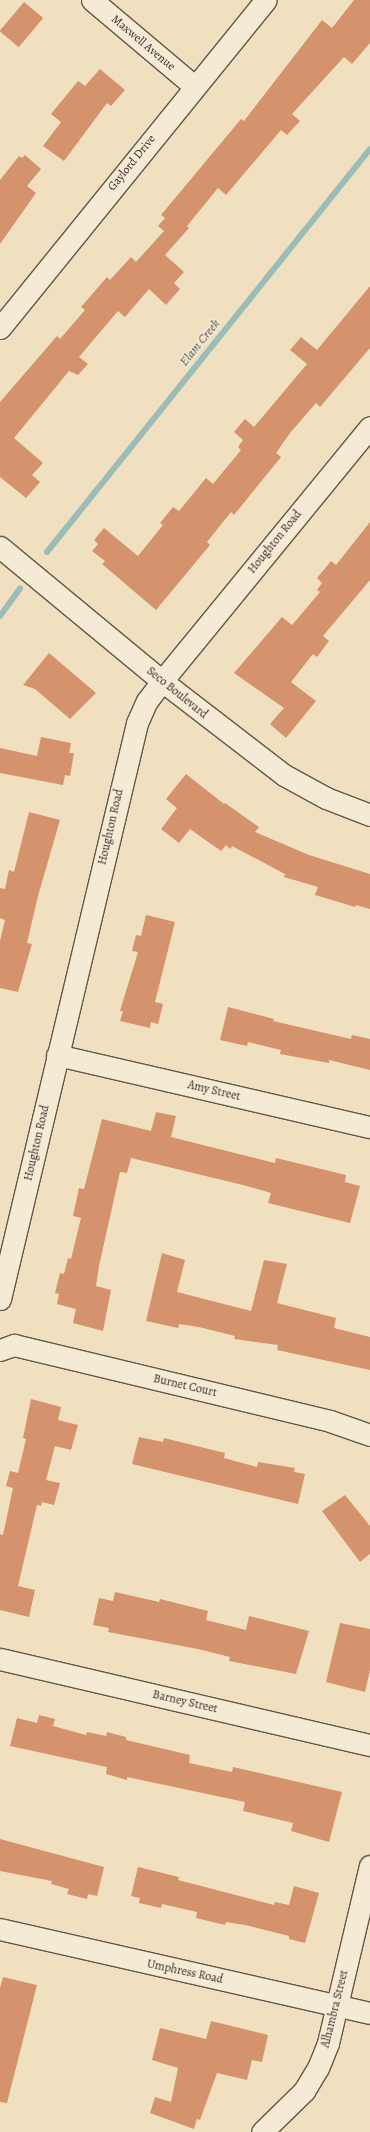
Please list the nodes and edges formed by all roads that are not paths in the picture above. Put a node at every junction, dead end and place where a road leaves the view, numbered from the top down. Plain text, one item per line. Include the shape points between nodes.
1 (92, 0) edge
2 (266, 0) edge
3 (194, 86) junction
4 (0, 328) edge
5 (370, 428) edge
6 (6, 552) edge
7 (162, 681) junction
8 (370, 815) edge
9 (57, 1055) junction
10 (370, 1127) edge
11 (0, 1299) edge
12 (0, 1350) edge
13 (370, 1435) edge
14 (0, 1659) edge
15 (370, 1745) edge
16 (370, 1866) edge
17 (0, 1929) edge
18 (336, 2006) junction
19 (370, 2013) edge
20 (262, 2132) edge

1 - 3 street, Maxwell Avenue
2 - 3 street, Gaylord Drive
3 - 4 street, Gaylord Drive
5 - 7 street, Houghton Road
6 - 7 street, Seco Boulevard
7 - 8 street, Seco Boulevard via 284,775 326,798
7 - 9 street, Houghton Road via 147,701 130,743
9 - 10 street, Amy Street
9 - 11 street, Houghton Road
12 - 13 street, Burnet Court via 14,1345 330,1421
14 - 15 street, Barney Street
16 - 18 street, Alhambra Street
17 - 18 street, Umphress Road
18 - 19 street, Umphress Road
18 - 20 street, Alhambra Street via 328,2043 318,2068 304,2090

